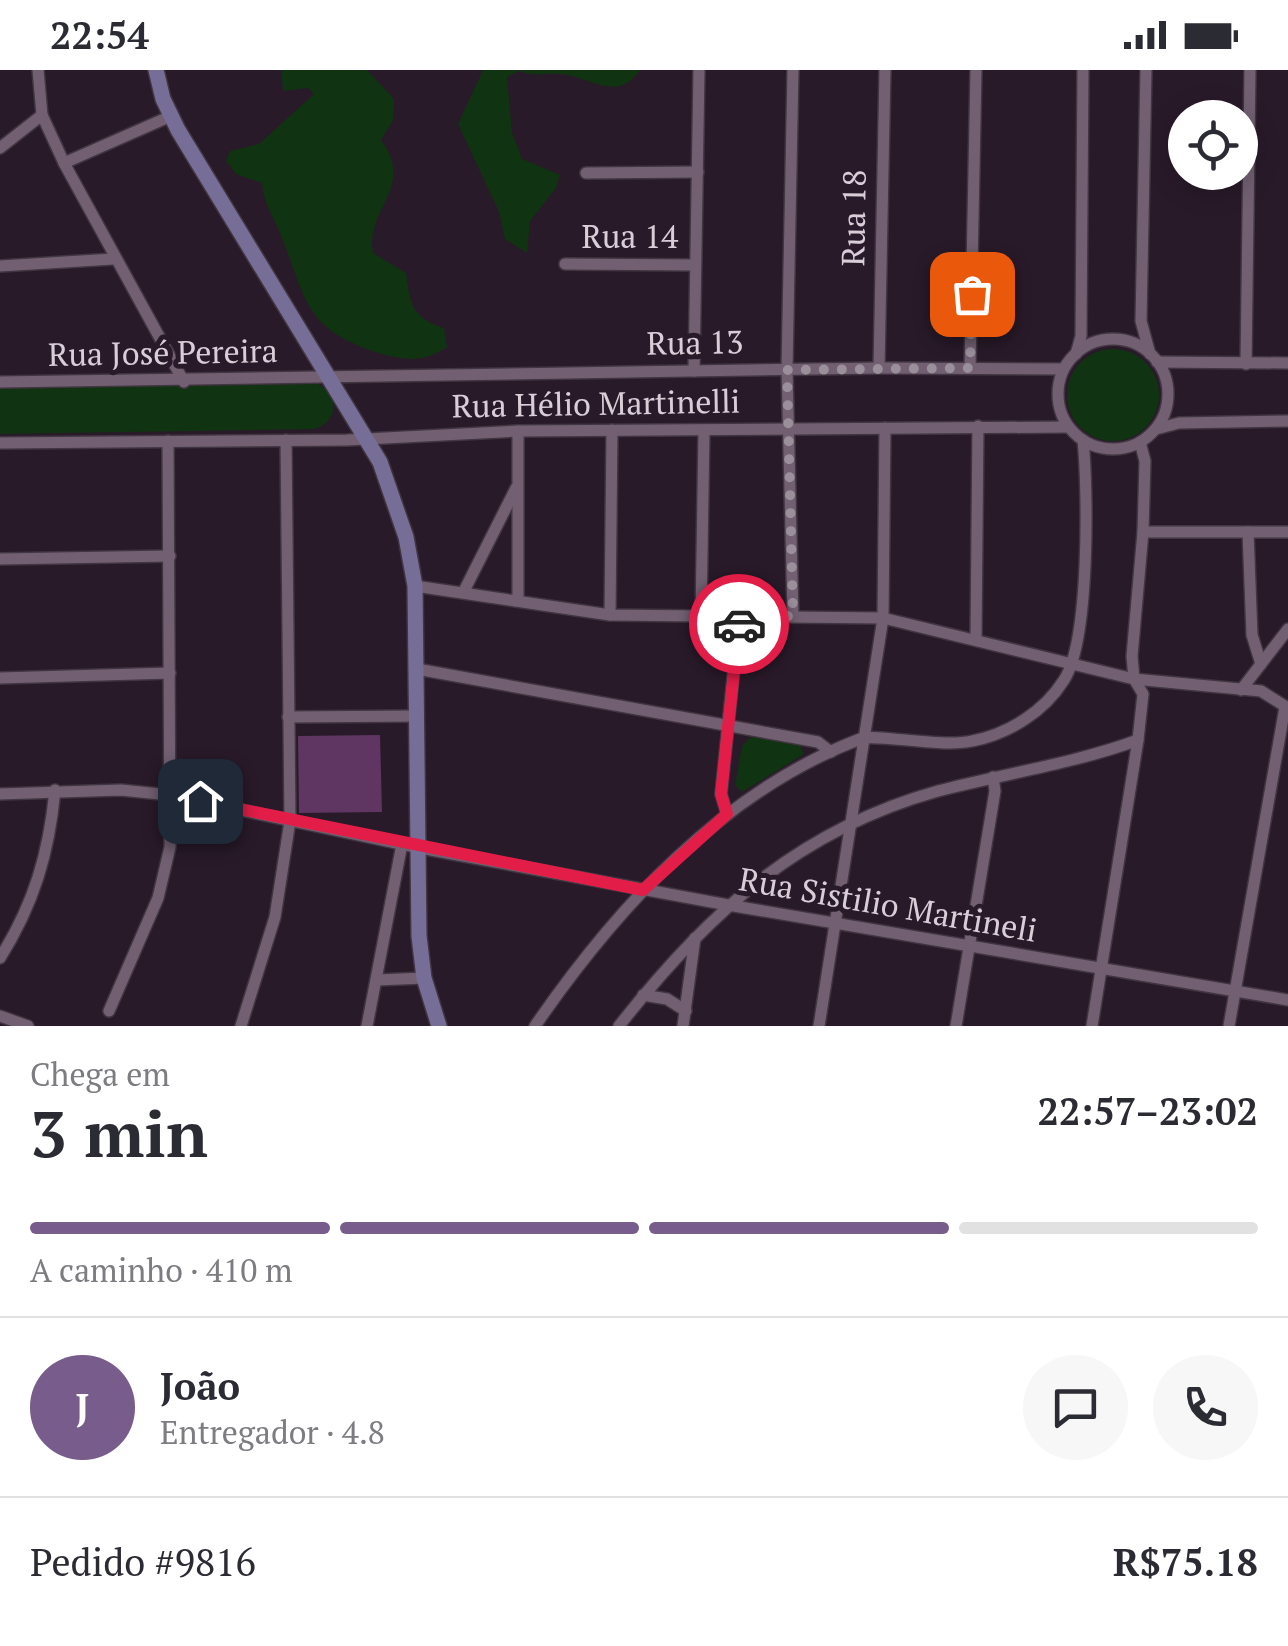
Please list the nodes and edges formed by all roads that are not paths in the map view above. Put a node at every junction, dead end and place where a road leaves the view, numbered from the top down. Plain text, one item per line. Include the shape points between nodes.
1 (38, 70) edge
2 (156, 70) edge
3 (699, 70) edge
4 (793, 70) edge
5 (885, 70) edge
6 (976, 70) edge
7 (1084, 70) edge
8 (1146, 70) edge
9 (1250, 70) edge
10 (42, 114) junction
11 (172, 116) junction
12 (0, 148) edge
13 (64, 163) junction
14 (698, 172) junction
15 (586, 173) dead end
16 (113, 258) junction
17 (565, 264) dead end
18 (695, 265) junction
19 (0, 266) edge
20 (1076, 354) junction
21 (1154, 358) junction
22 (1246, 364) junction
23 (1288, 364) edge
24 (878, 368) junction
25 (970, 368) junction
26 (1063, 369) junction
27 (694, 370) junction
28 (787, 370) junction
29 (328, 379) junction
30 (0, 382) edge
31 (184, 382) junction
32 (1288, 421) edge
33 (978, 426) junction
34 (1068, 427) junction
35 (885, 428) junction
36 (1156, 429) junction
37 (612, 430) junction
38 (704, 430) junction
39 (791, 430) junction
40 (518, 431) junction
41 (364, 435) junction
42 (286, 440) junction
43 (1083, 440) junction
44 (168, 441) junction
45 (1140, 442) junction
46 (0, 443) edge
47 (519, 482) junction
48 (1143, 532) junction
49 (1248, 532) junction
50 (1288, 532) edge
51 (170, 556) junction
52 (0, 559) edge
53 (415, 586) junction
54 (464, 592) junction
55 (518, 600) junction
56 (610, 615) junction
57 (793, 616) junction
58 (701, 617) junction
59 (740, 618) junction
60 (883, 618) junction
61 (1288, 629) edge
62 (976, 638) junction
63 (1070, 662) junction
64 (1262, 664) junction
65 (417, 670) junction
66 (170, 673) junction
67 (0, 678) edge
68 (1134, 679) junction
69 (1240, 690) junction
70 (1287, 708) edge
71 (418, 716) junction
72 (288, 717) junction
73 (729, 726) junction
74 (865, 737) junction
75 (1138, 740) junction
76 (832, 752) junction
77 (993, 778) junction
78 (56, 790) junction
79 (0, 794) edge
80 (170, 794) junction
81 (727, 814) junction
82 (855, 819) junction
83 (290, 821) junction
84 (402, 844) junction
85 (420, 848) junction
86 (643, 890) junction
87 (728, 906) junction
88 (837, 921) junction
89 (696, 938) junction
90 (968, 946) junction
91 (0, 958) edge
92 (1100, 969) junction
93 (424, 978) junction
94 (377, 980) junction
95 (1234, 990) junction
96 (643, 995) junction
97 (1288, 1000) edge
98 (686, 1010) junction
99 (109, 1011) dead end
100 (0, 1016) edge
101 (28, 1026) edge
102 (241, 1026) edge
103 (368, 1026) edge
104 (439, 1026) edge
105 (536, 1026) edge
106 (619, 1026) edge
107 (684, 1026) edge
108 (819, 1026) edge
109 (956, 1026) edge
110 (1092, 1026) edge
111 (1229, 1026) edge

1 - 10 street
2 - 11 main road
3 - 14 street
4 - 28 street
5 - 24 street, Rua 18
6 - 25 street
7 - 20 street via 1082,320
8 - 21 street via 1141,321
9 - 22 street
10 - 12 street
10 - 13 street
11 - 13 street
11 - 29 main road
13 - 16 street
14 - 15 street
14 - 18 street
16 - 19 street
16 - 31 street
17 - 18 street, Rua 14
18 - 27 street
20 - 21 street via 1113,340
20 - 26 street
21 - 22 street
21 - 36 street via 1168,390
22 - 23 street
24 - 25 street, Rua 13
24 - 28 street, Rua 13
25 - 26 street, Rua 13
26 - 34 street via 1058,400
27 - 28 street, Rua 13
27 - 29 street, Rua 13
28 - 39 street
29 - 31 street, Rua José Pereira
29 - 41 main road
30 - 31 street, Rua José Pereira
32 - 36 street
33 - 34 street, Rua Hélio Martinelli
33 - 35 street, Rua Hélio Martinelli
33 - 62 street
34 - 43 street
35 - 39 street, Rua Hélio Martinelli
35 - 60 street
36 - 45 street
37 - 38 street, Rua Hélio Martinelli
37 - 40 street, Rua Hélio Martinelli
37 - 56 street
38 - 39 street, Rua Hélio Martinelli
38 - 58 street
39 - 57 street
40 - 41 street, Rua Hélio Martinelli
40 - 47 street
41 - 42 street, Rua Hélio Martinelli
41 - 53 main road via 393,496
42 - 44 street, Rua Hélio Martinelli
42 - 72 street
43 - 45 street via 1110,449
43 - 63 street via 1084,568
44 - 46 street, Rua Hélio Martinelli
44 - 51 street
45 - 48 street
47 - 54 street
47 - 55 street
48 - 49 street
48 - 68 street
49 - 50 street
49 - 64 street via 1252,635
51 - 52 street
51 - 66 street
53 - 54 street
53 - 65 main road
54 - 55 street
55 - 56 street
56 - 58 street
57 - 59 street
57 - 60 street
58 - 59 street
59 - 73 street
60 - 62 street
60 - 74 street
61 - 64 street
62 - 63 street
63 - 68 street
63 - 74 street via 1054,692 1004,732 941,746
64 - 69 street
65 - 71 main road
65 - 73 street
66 - 67 street
66 - 80 street
68 - 69 street
68 - 75 street via 1144,694
69 - 70 street via 1261,691
70 - 95 street
71 - 72 street
71 - 85 main road
72 - 83 street
73 - 76 street via 818,742
73 - 81 street via 721,794
74 - 76 street
74 - 82 street
75 - 77 street
75 - 92 street
76 - 81 street
77 - 82 street
77 - 90 street
78 - 79 street, Rua Sistilio Martineli
78 - 80 street, Rua Sistilio Martineli
78 - 91 street via 36,892
80 - 83 street, Rua Sistilio Martineli
80 - 99 street via 170,847 158,898
81 - 86 street
82 - 87 street via 764,873
82 - 88 street
83 - 84 street, Rua Sistilio Martineli
83 - 102 street via 274,917
84 - 85 street, Rua Sistilio Martineli
84 - 94 street
85 - 86 street, Rua Sistilio Martineli
85 - 93 main road
86 - 87 street, Rua Sistilio Martineli
86 - 105 street
87 - 88 street, Rua Sistilio Martineli
87 - 89 street
88 - 90 street, Rua Sistilio Martineli
88 - 108 street
89 - 96 street
89 - 98 street
90 - 92 street, Rua Sistilio Martineli
90 - 109 street
92 - 95 street, Rua Sistilio Martineli
92 - 110 street
93 - 94 street
93 - 104 main road
94 - 103 street
95 - 97 street, Rua Sistilio Martineli
95 - 111 street
96 - 98 street
96 - 106 street
98 - 107 street
100 - 101 street

